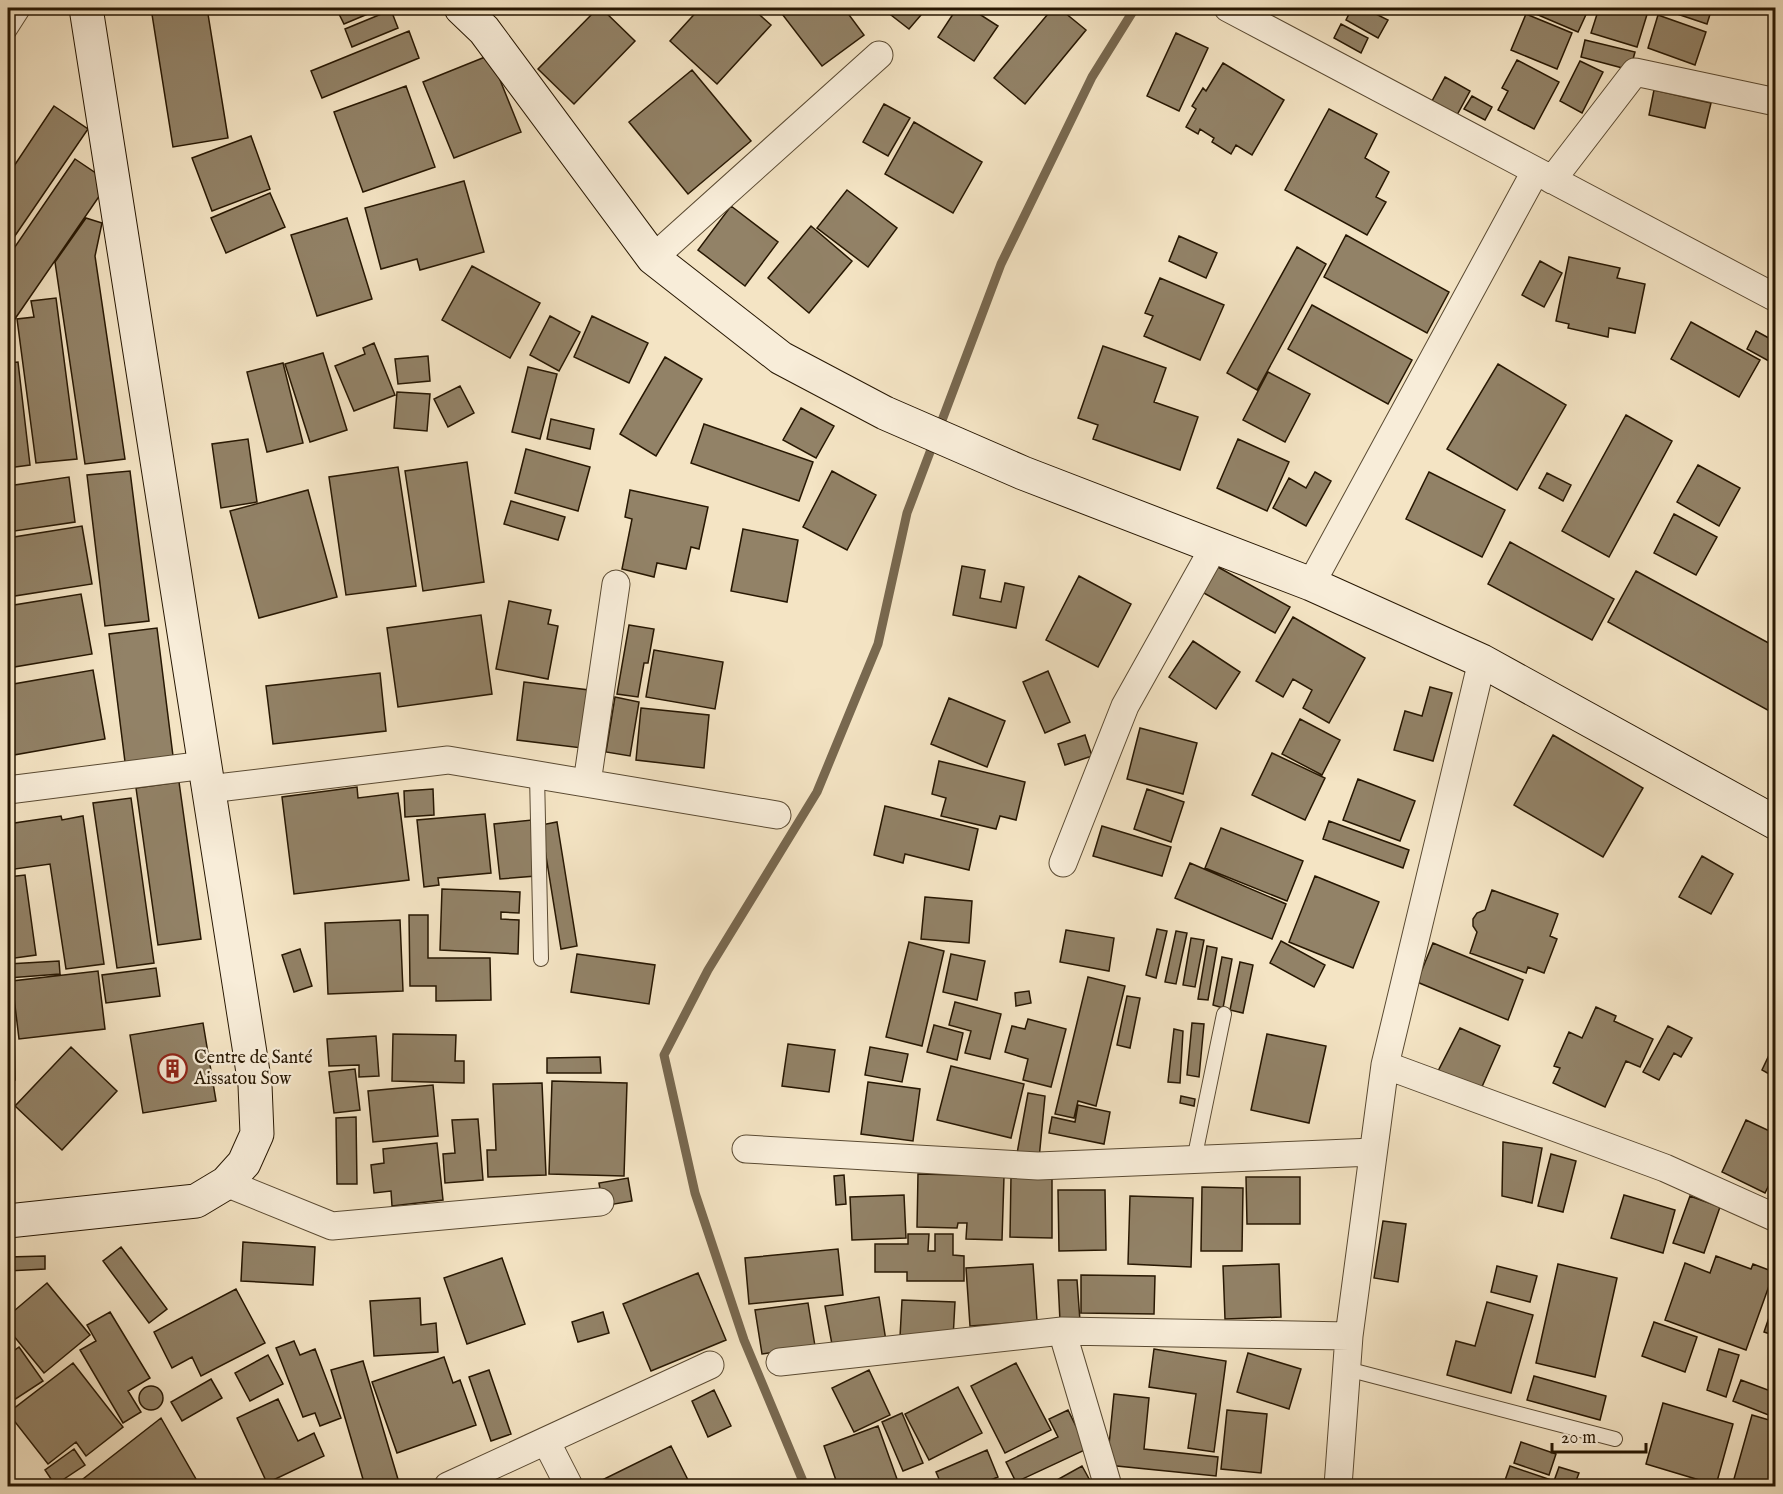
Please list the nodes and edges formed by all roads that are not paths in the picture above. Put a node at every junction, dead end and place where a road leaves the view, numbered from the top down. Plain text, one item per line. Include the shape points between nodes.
1 (24, 8) edge
2 (86, 8) edge
3 (461, 8) edge
4 (1228, 8) edge
5 (8, 33) edge
6 (879, 55) dead end
7 (1776, 102) edge
8 (1544, 176) junction
9 (653, 258) junction
10 (1776, 298) edge
11 (1214, 547) junction
12 (616, 584) dead end
13 (1311, 584) junction
14 (1482, 661) junction
15 (537, 775) junction
16 (207, 777) junction
17 (587, 783) junction
18 (8, 790) edge
19 (777, 815) dead end
20 (1775, 822) edge
21 (1063, 863) dead end
22 (542, 959) dead end
23 (1224, 1014) dead end
24 (1385, 1065) junction
25 (746, 1149) dead end
26 (1374, 1152) junction
27 (1194, 1160) junction
28 (226, 1183) junction
29 (600, 1202) dead end
30 (1776, 1218) edge
31 (8, 1221) edge
32 (1062, 1330) junction
33 (1349, 1336) junction
34 (780, 1362) dead end
35 (710, 1365) dead end
36 (1347, 1369) junction
37 (1615, 1438) dead end
38 (546, 1441) junction
39 (448, 1486) edge
40 (569, 1486) edge
41 (1108, 1486) edge
42 (1338, 1486) edge

1 - 5 lane
2 - 16 street
3 - 9 street via 484,30
4 - 8 street
6 - 9 street
7 - 8 street via 1635,72
8 - 10 street
8 - 13 street
9 - 11 street via 781,358 885,413
11 - 13 street
11 - 21 street via 1125,706
12 - 17 street
13 - 14 street
14 - 20 street
14 - 24 street
15 - 16 street via 448,760
15 - 17 street
15 - 22 lane
16 - 18 street
16 - 28 street via 255,1085 257,1134 244,1164
17 - 19 street
23 - 27 lane
24 - 26 street
24 - 30 street via 1665,1168
25 - 27 street via 1038,1166
26 - 27 street
26 - 33 street
28 - 29 street via 332,1226
28 - 31 street via 196,1201
32 - 33 street
32 - 34 street
32 - 41 street
33 - 36 street
35 - 38 street
36 - 37 lane
36 - 42 street
38 - 39 street
38 - 40 street

